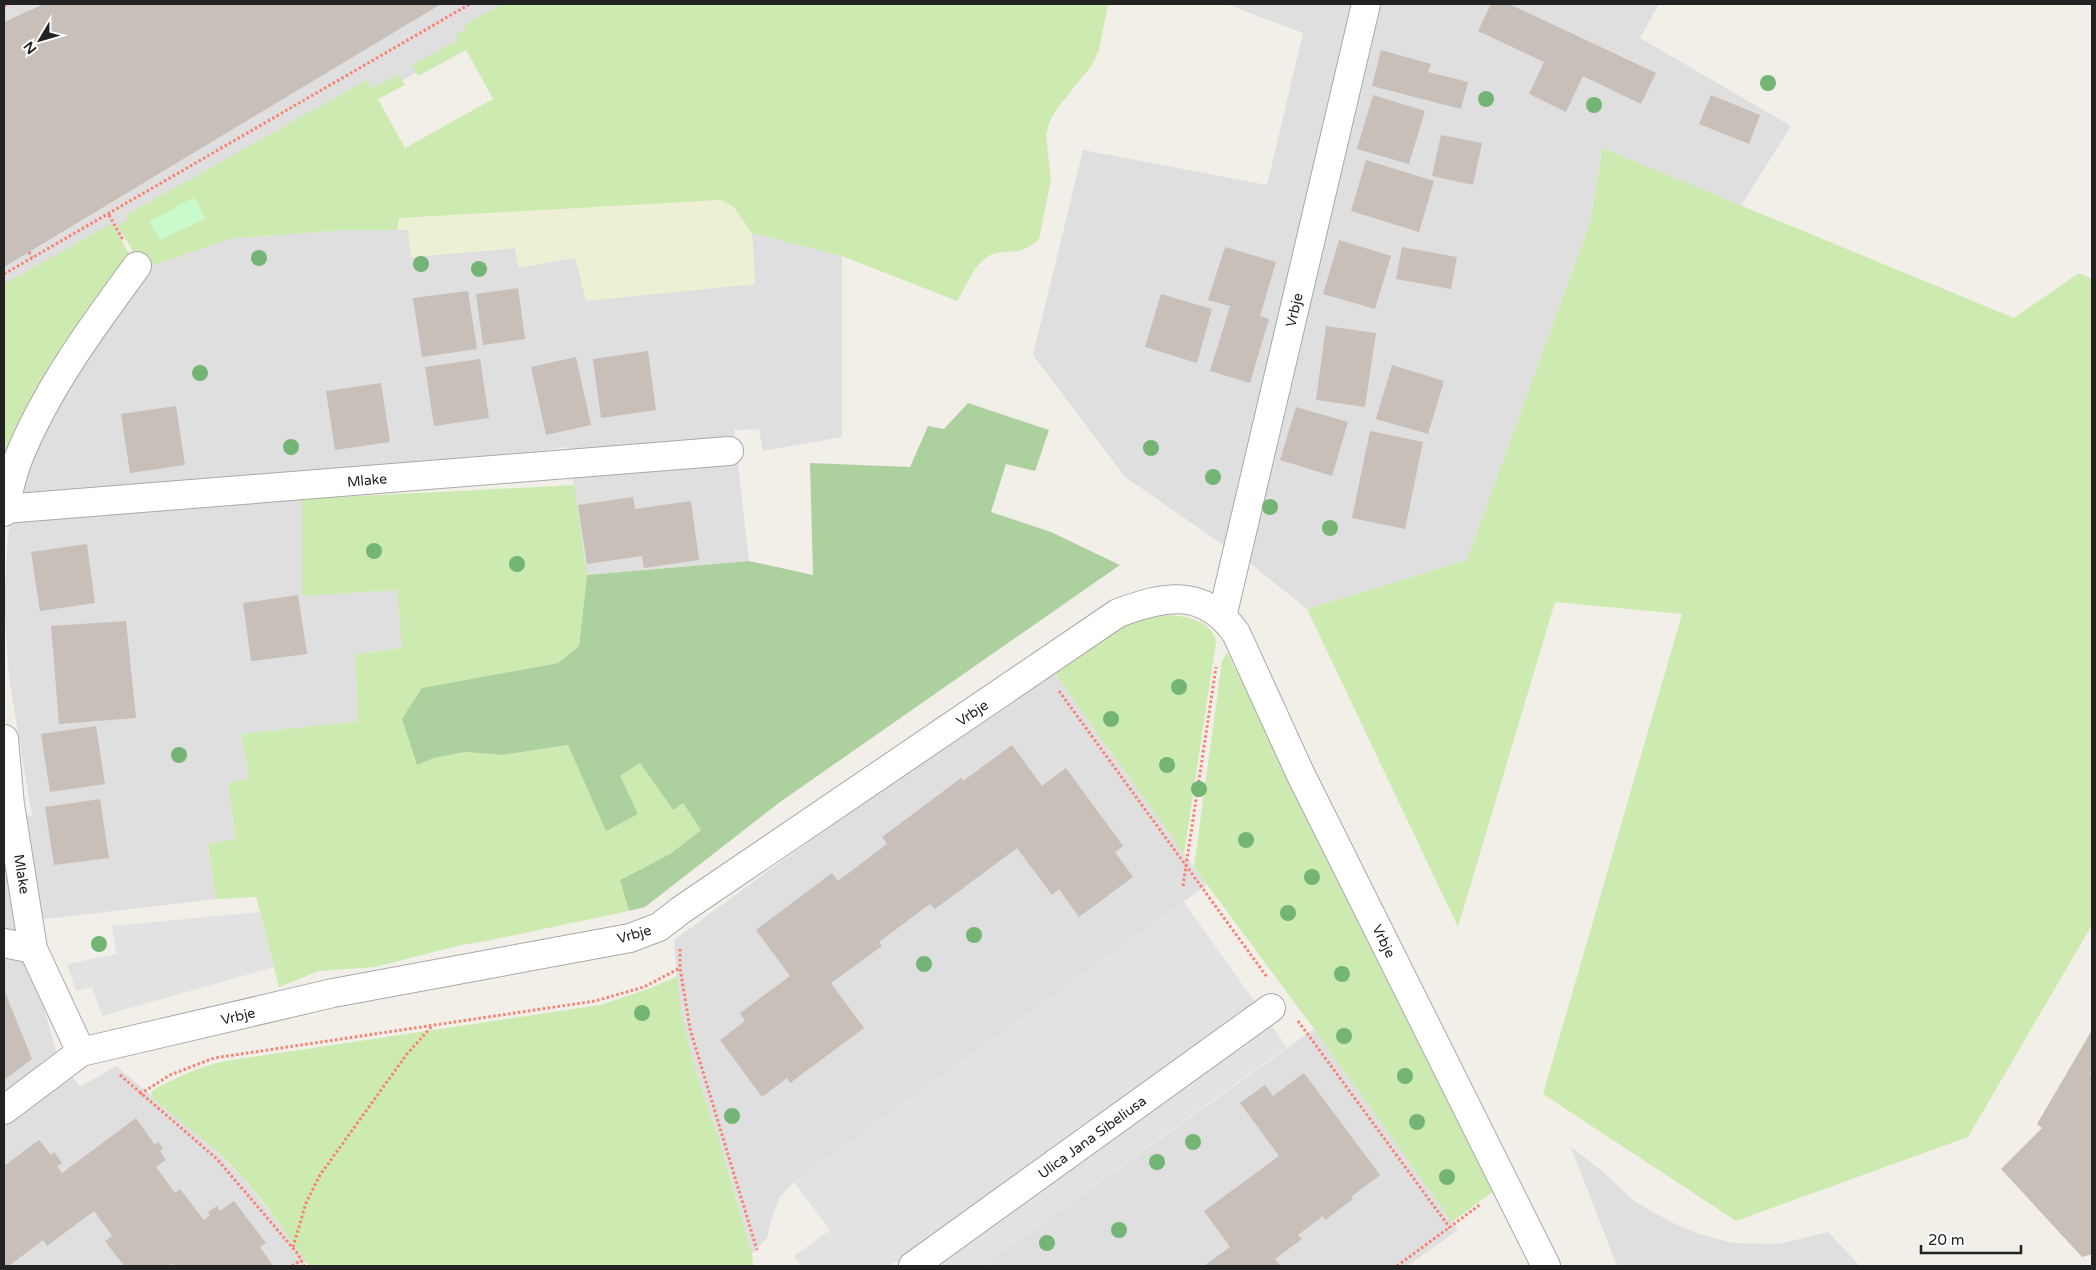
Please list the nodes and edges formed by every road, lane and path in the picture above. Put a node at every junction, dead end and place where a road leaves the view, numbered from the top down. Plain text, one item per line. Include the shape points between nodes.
1 (9, 4) edge
2 (470, 4) edge
3 (1366, 4) edge
4 (4, 6) edge
5 (29, 252) dead end
6 (32, 258) junction
7 (137, 266) dead end
8 (4, 274) edge
9 (729, 451) dead end
10 (4, 510) edge
11 (1222, 616) junction
12 (1040, 666) junction
13 (4, 739) edge
14 (7, 804) edge
15 (1186, 866) junction
16 (1183, 886) dead end
17 (681, 910) junction
18 (4, 943) edge
19 (33, 949) junction
20 (680, 968) junction
21 (1278, 1002) junction
22 (433, 1024) junction
23 (82, 1052) junction
24 (140, 1094) junction
25 (4, 1110) edge
26 (1505, 1185) junction
27 (1450, 1228) junction
28 (292, 1248) junction
29 (756, 1250) dead end
30 (301, 1260) junction
31 (292, 1266) edge
32 (304, 1266) edge
33 (913, 1266) edge
34 (1397, 1266) edge
35 (1546, 1266) edge

1 - 4 path
2 - 6 path
3 - 11 street, Vrbje
5 - 6 path
6 - 8 path
7 - 10 street, Mlake via 54,386 18,458
9 - 10 street, Mlake
11 - 12 street, Vrbje via 1192,601 1171,598 1148,602 1118,613
11 - 15 path
11 - 26 street, Vrbje via 1236,633 1249,658 1305,782
12 - 15 path
12 - 17 street, Vrbje
13 - 14 street, Mlake
14 - 19 street, Mlake
15 - 16 path
15 - 21 path
17 - 20 path
17 - 23 street, Vrbje via 658,927 630,938 333,994
18 - 19 street
19 - 23 street, Mlake
20 - 22 path via 644,987 595,1001
20 - 29 path via 690,1029
21 - 27 path
21 - 33 street, Ulica Jana Sibeliusa
22 - 24 path via 214,1058 170,1075
22 - 28 path via 320,1175 306,1203
23 - 24 path via 114,1069
23 - 25 street, Vrbje
24 - 28 path via 217,1158
26 - 27 path
26 - 35 street, Vrbje
27 - 34 path
28 - 30 path
30 - 31 path
30 - 32 path

